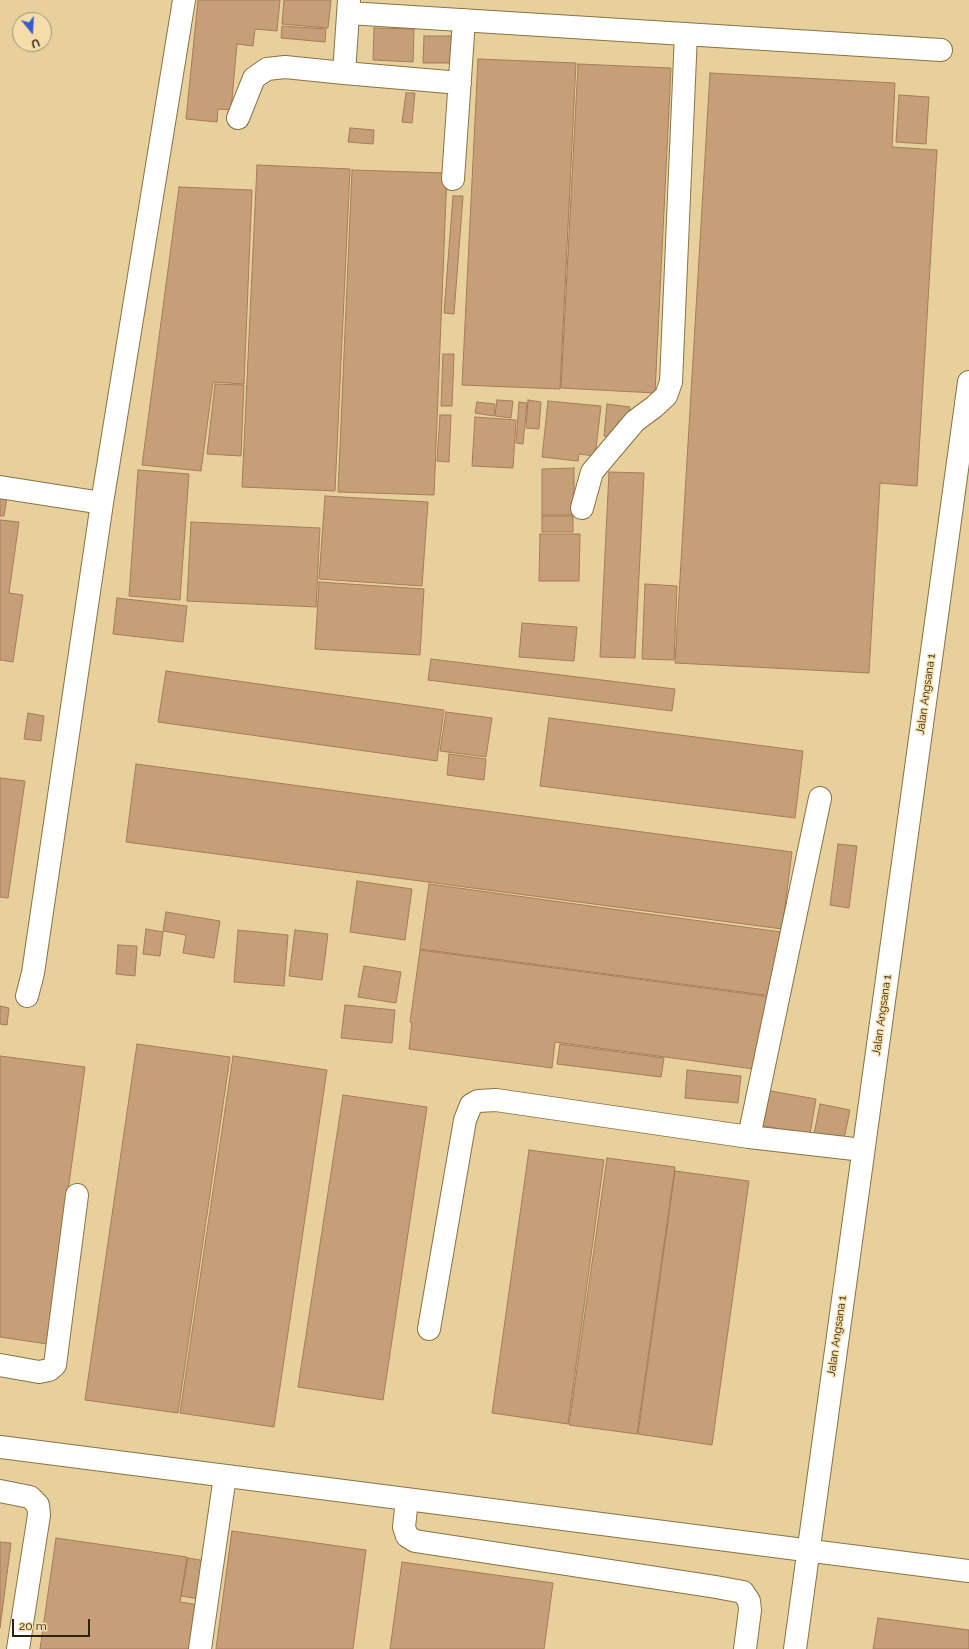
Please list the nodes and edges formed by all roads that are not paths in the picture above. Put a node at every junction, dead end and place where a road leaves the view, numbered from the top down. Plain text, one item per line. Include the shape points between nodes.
1 (184, 0) edge
2 (348, 6) edge
3 (464, 20) junction
4 (686, 34) junction
5 (941, 50) dead end
6 (344, 73) junction
7 (460, 83) junction
8 (238, 118) dead end
9 (453, 179) dead end
10 (969, 382) edge
11 (964, 460) edge
12 (0, 487) edge
13 (102, 503) junction
14 (582, 508) dead end
15 (820, 798) dead end
16 (28, 996) dead end
17 (749, 1137) junction
18 (863, 1150) junction
19 (77, 1195) dead end
20 (429, 1329) dead end
21 (0, 1366) edge
22 (0, 1447) edge
23 (225, 1476) junction
24 (0, 1491) edge
25 (407, 1499) junction
26 (808, 1550) junction
27 (969, 1571) edge
28 (18, 1649) edge
29 (200, 1649) edge
30 (745, 1649) edge
31 (795, 1649) edge

1 - 13 street
2 - 3 street
2 - 6 street
3 - 4 street
3 - 7 street
4 - 5 street
4 - 14 street via 671,382 666,396 635,420 592,472
6 - 7 street
6 - 8 street via 285,67 267,69 254,78
7 - 9 street
10 - 11 street, Jalan Angsana 1
11 - 18 street, Jalan Angsana 1
12 - 13 street
13 - 16 street
15 - 17 street
17 - 18 street
17 - 20 street via 496,1100 478,1101 471,1105 465,1120
18 - 26 street, Jalan Angsana 1
19 - 21 street via 55,1365 49,1370 38,1372
22 - 23 street
23 - 25 street
23 - 29 street
24 - 28 street via 30,1497 38,1505 39,1515
25 - 26 street
25 - 30 street via 404,1527 407,1536 415,1541 743,1592 749,1601 750,1610
26 - 27 street
26 - 31 street, Jalan Angsana 1

